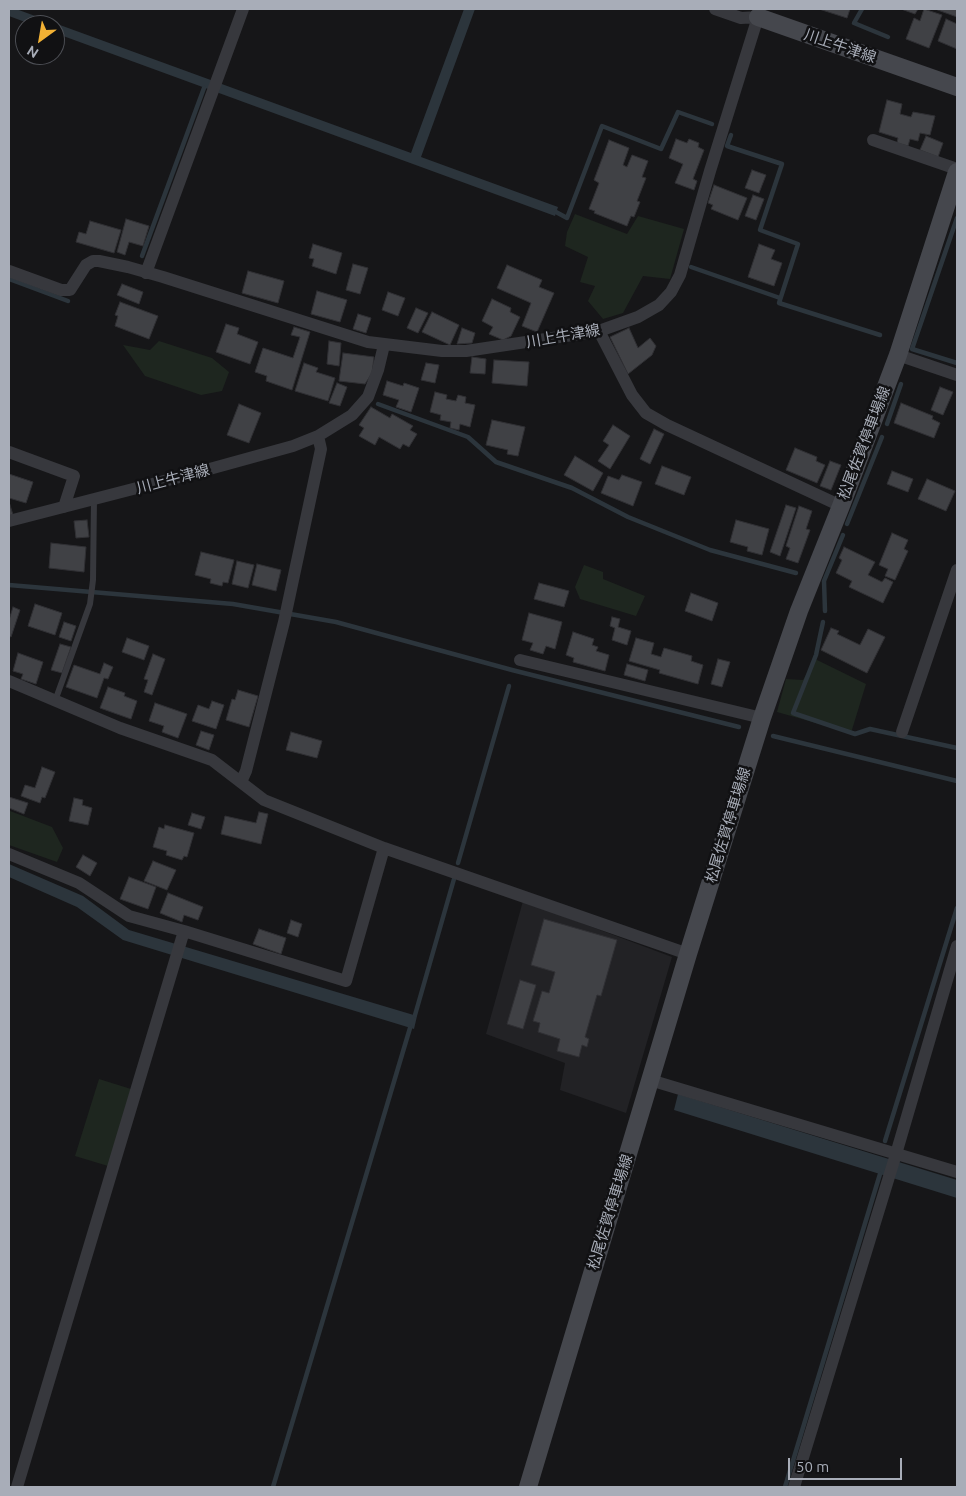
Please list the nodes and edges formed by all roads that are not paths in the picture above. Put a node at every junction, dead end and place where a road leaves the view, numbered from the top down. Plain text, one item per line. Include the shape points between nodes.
1 (243, 9) edge
2 (715, 9) edge
3 (759, 13) edge
4 (957, 88) edge
5 (873, 140) dead end
6 (957, 170) edge
7 (9, 271) edge
8 (146, 272) junction
9 (599, 331) junction
10 (384, 344) junction
11 (898, 355) junction
12 (957, 375) edge
13 (318, 436) junction
14 (9, 452) edge
15 (94, 499) junction
16 (841, 506) junction
17 (64, 507) junction
18 (9, 521) edge
19 (957, 570) edge
20 (520, 660) dead end
21 (9, 681) edge
22 (55, 701) junction
23 (762, 718) junction
24 (902, 732) dead end
25 (240, 782) junction
26 (384, 848) junction
27 (9, 854) edge
28 (183, 936) junction
29 (957, 946) edge
30 (688, 954) junction
31 (650, 1080) junction
32 (896, 1155) junction
33 (957, 1172) edge
34 (17, 1487) edge
35 (528, 1487) edge
36 (794, 1487) edge

1 - 8 street
2 - 3 street via 741,18
3 - 4 main road, 川上牛津線
3 - 9 street, 川上牛津線 via 676,283 659,305 638,317
5 - 6 street
6 - 11 main road, 松尾佐賀停車場線
7 - 8 street via 62,290 70,290 86,265 93,261
8 - 10 street via 368,342
9 - 10 street, 川上牛津線 via 466,351
9 - 16 street via 632,395 646,413 667,426
10 - 13 street, 川上牛津線 via 368,397 352,415
11 - 12 street
11 - 16 main road, 松尾佐賀停車場線
13 - 15 street, 川上牛津線 via 293,446
13 - 25 street via 321,449 284,622 246,770
14 - 17 street via 74,476
15 - 17 street, 川上牛津線
15 - 22 lane via 94,580 90,604
16 - 23 main road, 松尾佐賀停車場線 via 799,611
17 - 18 street, 川上牛津線
19 - 24 street
20 - 23 street
21 - 22 street
22 - 25 street via 212,760
23 - 30 main road, 松尾佐賀停車場線
25 - 26 street via 264,800
26 - 28 street via 346,981
26 - 30 street
27 - 28 street via 79,883 129,916
28 - 34 street
29 - 32 street
30 - 31 main road, 松尾佐賀停車場線
31 - 32 street
31 - 35 main road, 松尾佐賀停車場線
32 - 33 street
32 - 36 street

